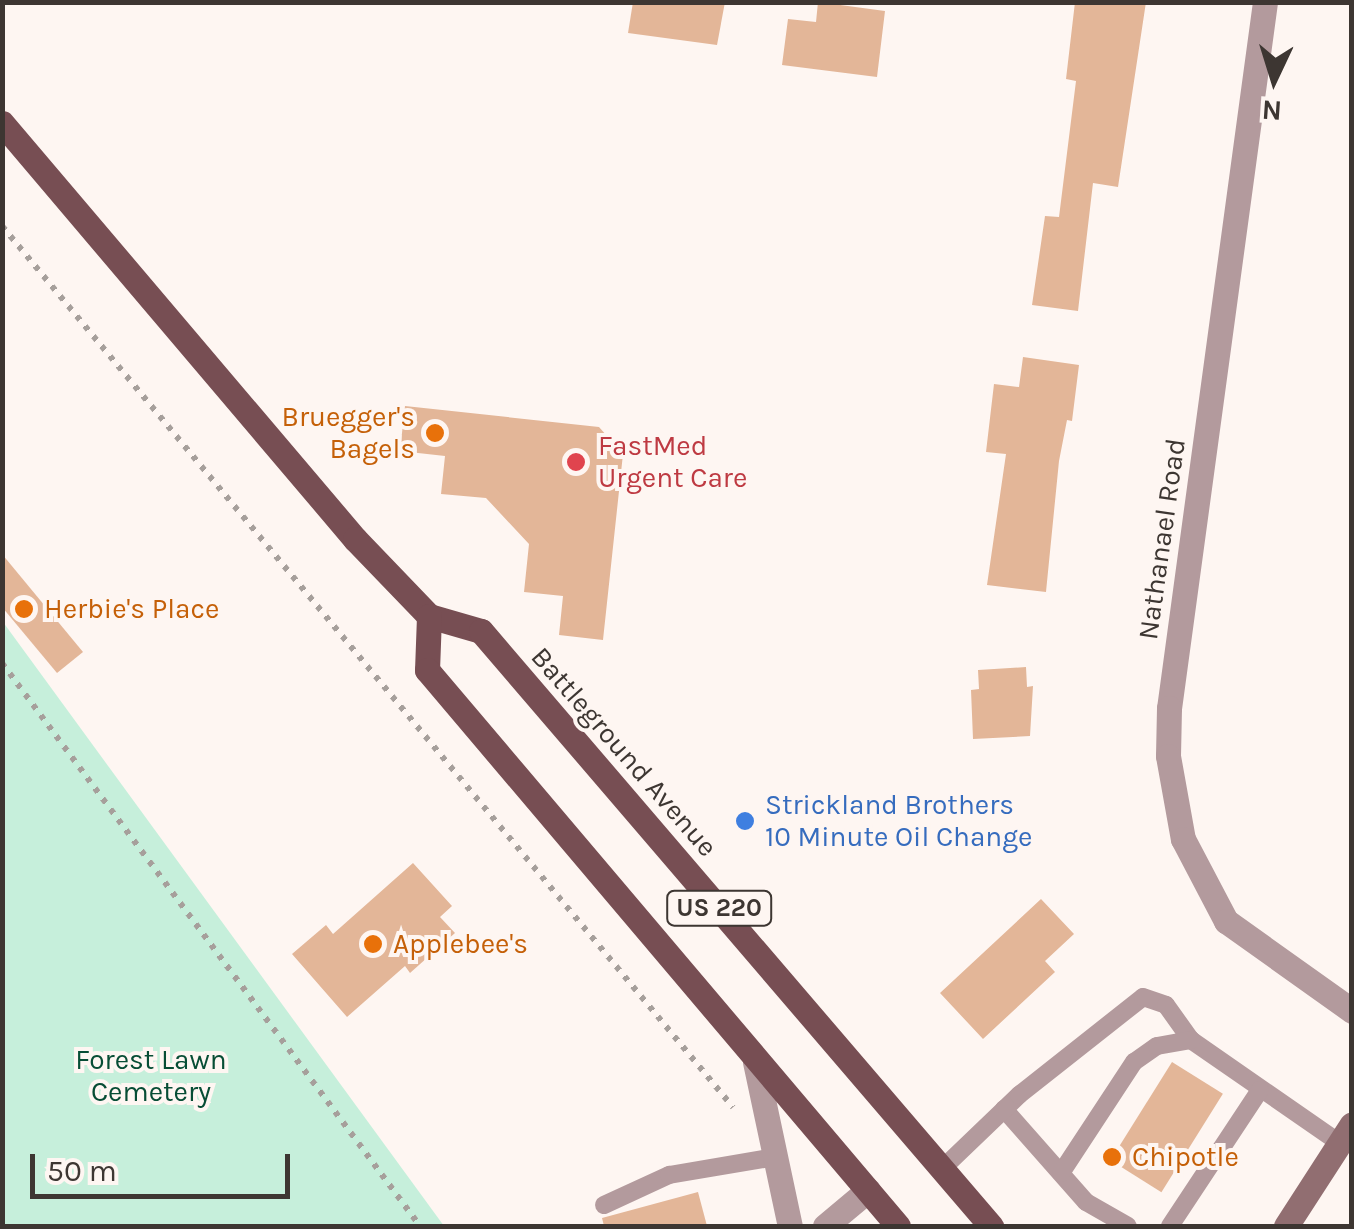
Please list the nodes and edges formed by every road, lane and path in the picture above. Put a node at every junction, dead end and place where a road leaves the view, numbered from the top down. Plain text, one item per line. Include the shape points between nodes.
1 (1265, 2) edge
2 (2, 122) edge
3 (2, 226) edge
4 (429, 616) junction
5 (2, 663) edge
6 (1352, 1011) edge
7 (1192, 1040) junction
8 (755, 1062) junction
9 (1260, 1090) junction
10 (1004, 1109) junction
11 (738, 1112) dead end
12 (1346, 1133) edge
13 (775, 1157) junction
14 (944, 1166) junction
15 (1061, 1173) junction
16 (868, 1190) junction
17 (604, 1206) dead end
18 (420, 1226) edge
19 (790, 1226) edge
20 (825, 1226) edge
21 (898, 1226) edge
22 (991, 1226) edge
23 (1128, 1226) edge
24 (1170, 1226) edge
25 (1286, 1226) edge

1 - 6 street, Nathanael Road via 1169,708 1168,756 1183,838 1226,920
2 - 4 main road via 355,539
3 - 11 path
4 - 8 main road, US 220 via 427,670
4 - 14 main road, Battleground Avenue / US 220 via 481,630
5 - 18 path
7 - 9 lane
7 - 10 lane via 1166,1004 1143,997
7 - 15 lane via 1157,1046 1134,1062
8 - 13 street
8 - 16 main road, US 220
9 - 12 lane
9 - 24 lane
10 - 14 lane
10 - 15 lane
12 - 25 main road
13 - 17 lane via 669,1175
13 - 19 street
14 - 22 main road, Battleground Avenue / US 220
15 - 23 lane via 1086,1202
16 - 20 street
16 - 21 main road, US 220

